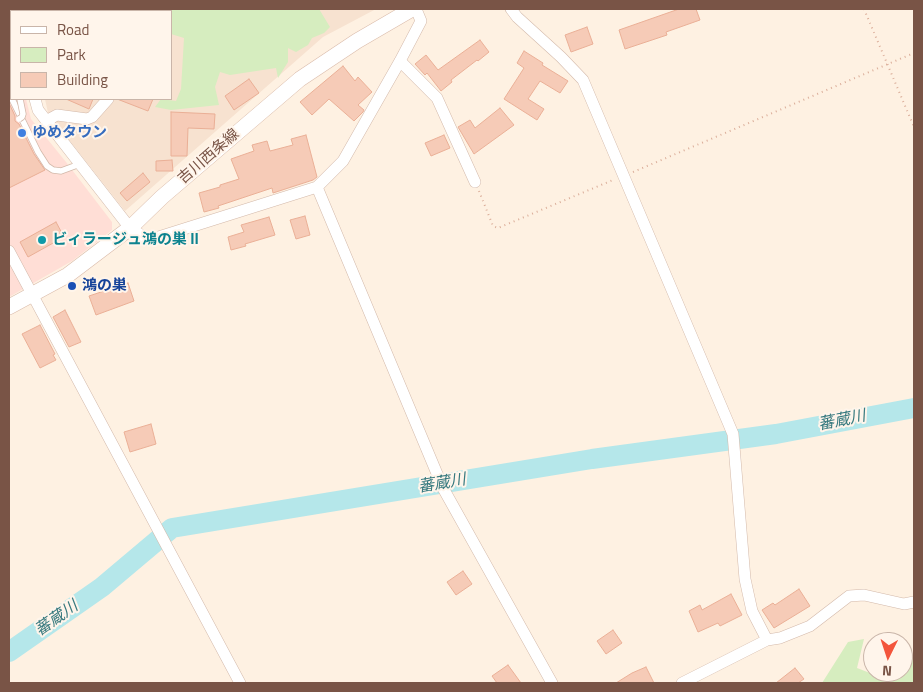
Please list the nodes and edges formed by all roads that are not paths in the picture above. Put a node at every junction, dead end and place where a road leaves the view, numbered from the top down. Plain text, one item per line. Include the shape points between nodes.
1 (412, 9) edge
2 (416, 9) edge
3 (511, 9) edge
4 (400, 61) junction
5 (13, 100) edge
6 (20, 100) edge
7 (36, 100) edge
8 (107, 100) edge
9 (20, 119) dead end
10 (46, 121) junction
11 (80, 164) junction
12 (475, 182) road end
13 (317, 187) junction
14 (130, 228) junction
15 (9, 251) edge
16 (31, 295) junction
17 (9, 307) edge
18 (914, 602) edge
19 (767, 640) junction
20 (240, 683) edge
21 (552, 683) edge
22 (682, 683) edge

1 - 14 main road, 吉川西条線 via 300,79
2 - 4 street via 422,21
3 - 19 street via 583,80 734,439 745,579 752,611
4 - 12 street via 437,98
4 - 13 street via 343,161
5 - 11 lane via 47,166 62,171
6 - 9 lane, bridge via 23,114
7 - 10 street via 38,110
8 - 10 street via 92,117 57,115
10 - 11 street
11 - 14 street
13 - 14 street via 149,240
13 - 21 street via 441,484
14 - 16 main road, 吉川西条線 via 68,275
15 - 16 street
16 - 17 main road, 吉川西条線
16 - 20 street
18 - 19 street via 904,604 864,595 848,596 810,626
19 - 22 street

